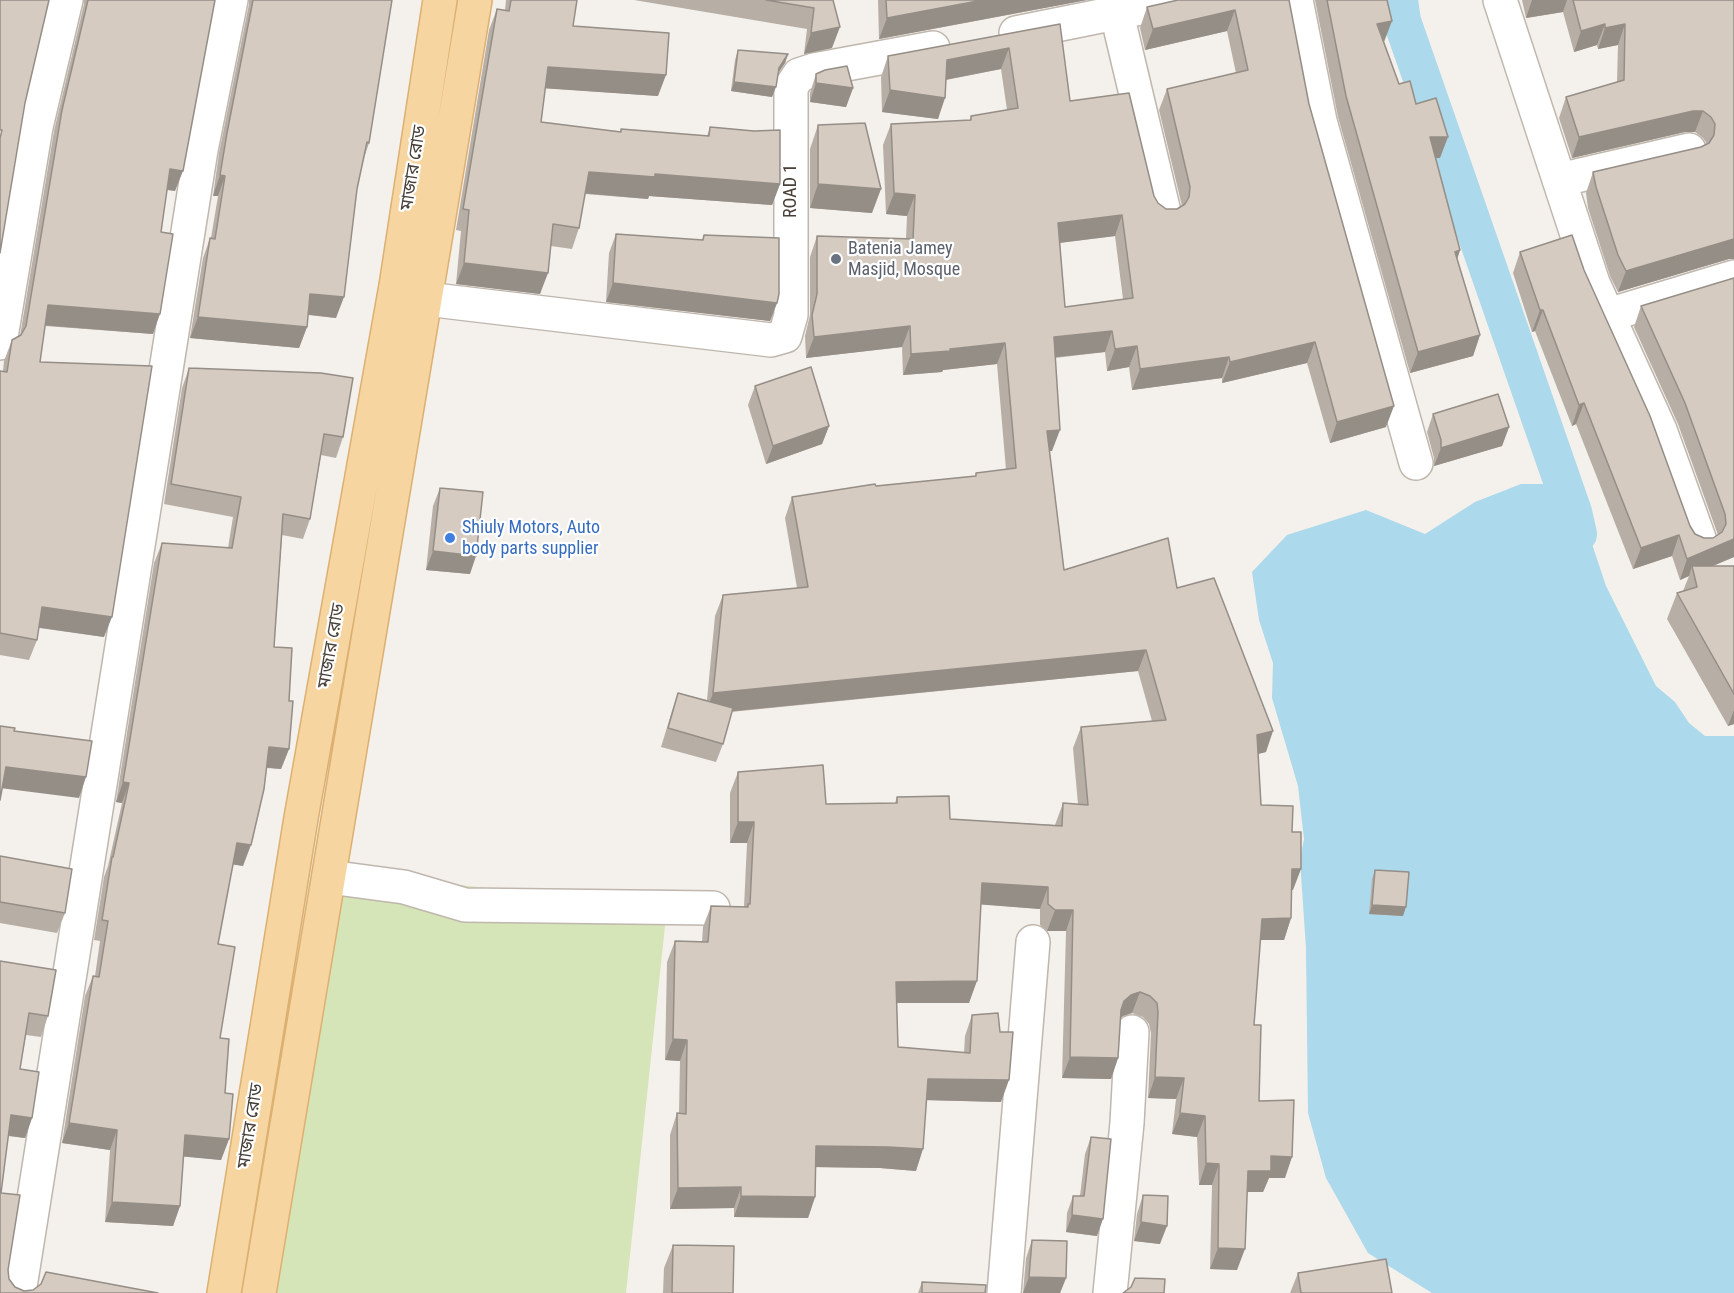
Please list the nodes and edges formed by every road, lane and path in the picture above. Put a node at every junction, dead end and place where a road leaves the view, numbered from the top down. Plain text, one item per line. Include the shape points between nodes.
1 (66, 0) edge
2 (231, 0) edge
3 (440, 0) edge
4 (475, 0) edge
5 (1180, 0) edge
6 (1296, 0) edge
7 (1500, 0) edge
8 (1075, 11) edge
9 (1117, 14) junction
10 (1689, 150) edge
11 (1559, 180) junction
12 (1164, 212) edge
13 (1734, 277) edge
14 (426, 299) junction
15 (1608, 315) junction
16 (0, 342) edge
17 (1416, 464) dead end
18 (1700, 541) edge
19 (328, 877) junction
20 (713, 908) edge
21 (1033, 942) dead end
22 (1132, 1032) dead end
23 (19, 1293) edge
24 (224, 1293) edge
25 (259, 1293) edge
26 (1004, 1293) edge
27 (1110, 1293) edge

1 - 16 street via 36,127
2 - 23 street via 201,150
3 - 24 main road, মাজার রোড via 396,286 302,818
4 - 14 main road, মাজার রোড
5 - 9 street, ROAD 1
6 - 17 street via 1320,121
7 - 11 street
8 - 9 street, ROAD 1
8 - 14 street, ROAD 1 via 974,41 799,75 791,87 791,315 785,336 771,340
9 - 12 street
10 - 11 street
11 - 15 street via 1593,283
13 - 15 street
14 - 19 main road, মাজার রোড
15 - 18 street via 1660,430
19 - 20 street via 404,886 465,905
19 - 25 main road, মাজার রোড
21 - 26 street
22 - 27 street

